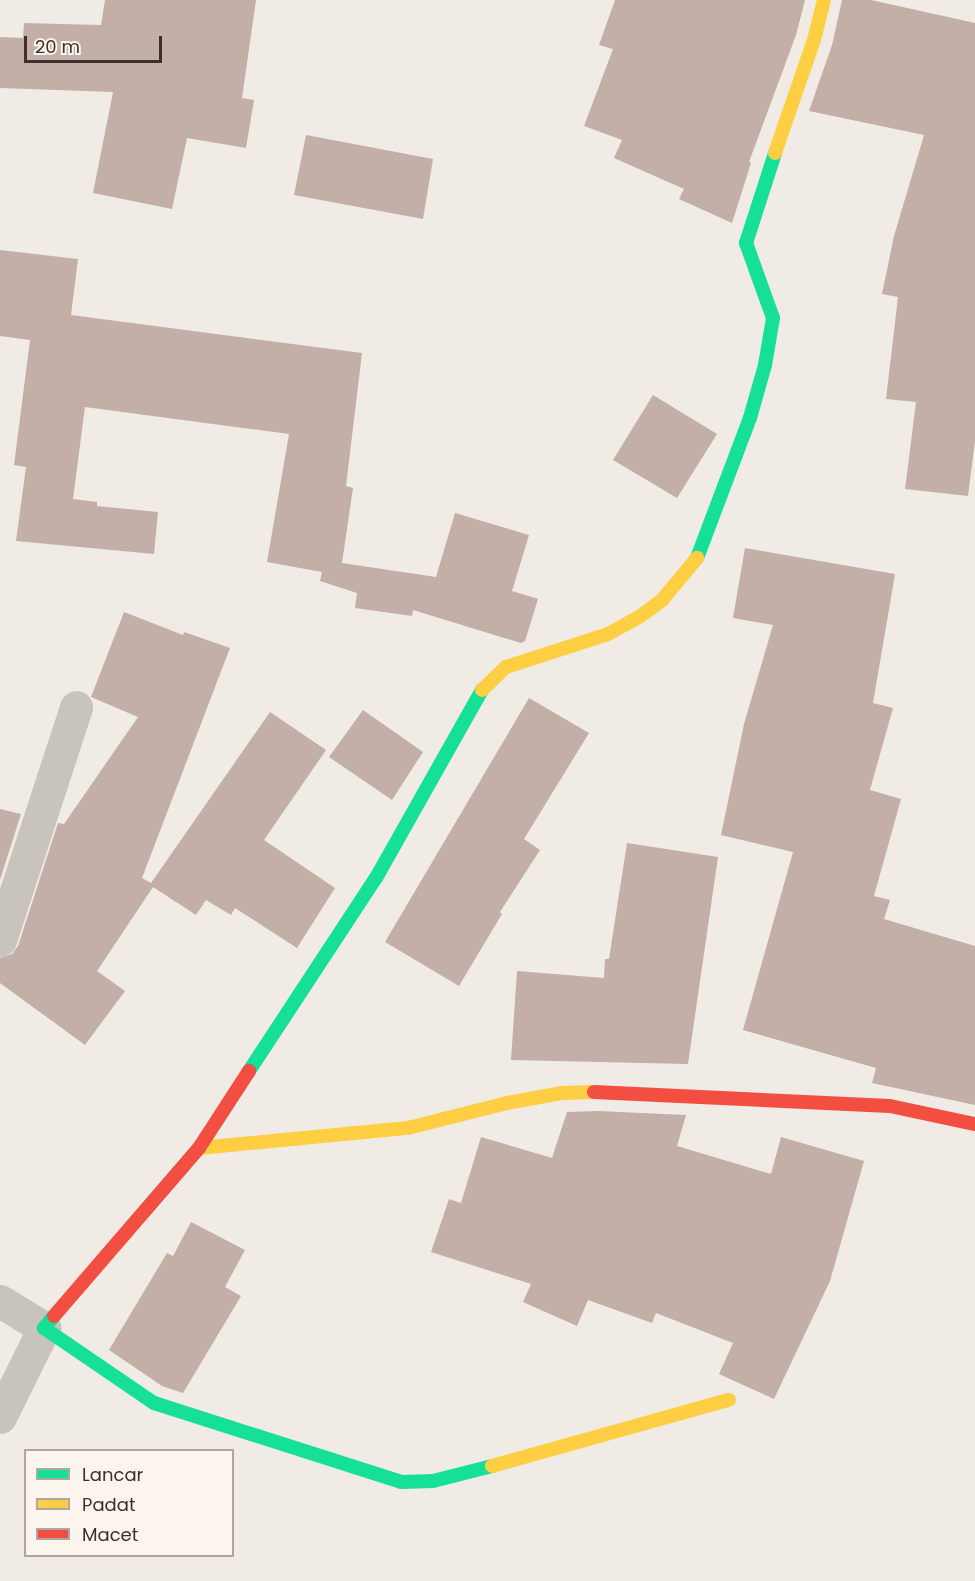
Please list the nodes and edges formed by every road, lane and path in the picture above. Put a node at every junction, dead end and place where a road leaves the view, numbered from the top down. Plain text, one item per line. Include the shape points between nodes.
1 (824, 0) edge
2 (76, 707) dead end
3 (0, 940) edge
4 (975, 1124) edge
5 (199, 1148) junction
6 (0, 1301) edge
7 (44, 1328) junction
8 (729, 1400) dead end
9 (0, 1417) edge

1 - 5 street via 746,243 773,318 765,365 750,418 695,562 662,600 639,617 608,634 506,667 484,686 376,878
2 - 3 street
4 - 5 street via 890,1106 580,1093 507,1103 408,1128
5 - 7 street
6 - 7 street
7 - 8 street via 154,1403 401,1482 433,1481 465,1473
7 - 9 street

